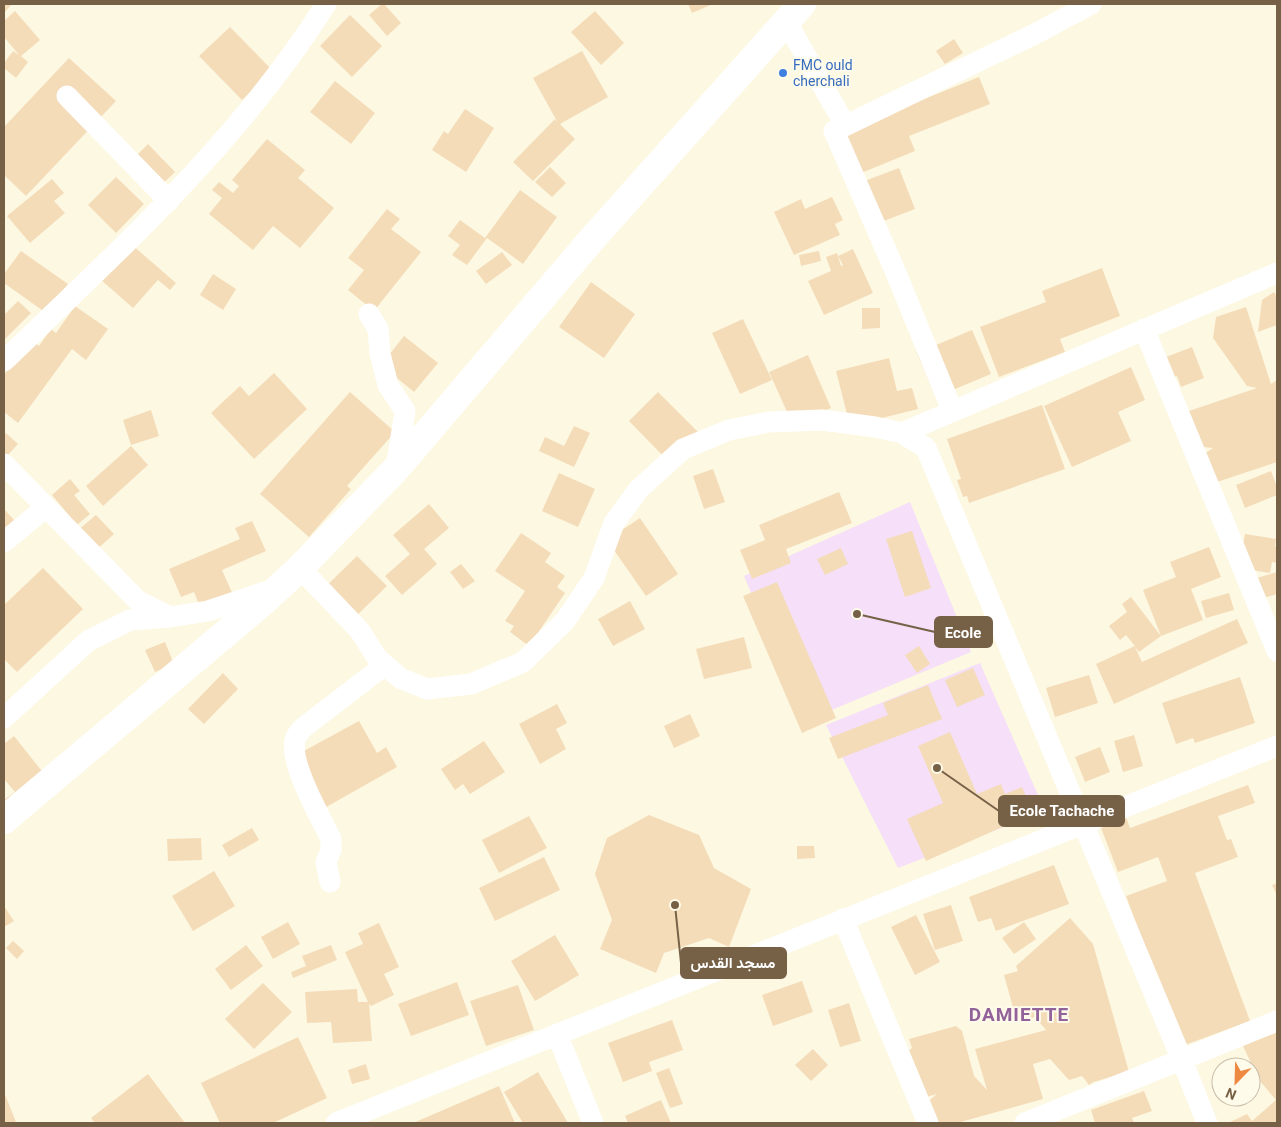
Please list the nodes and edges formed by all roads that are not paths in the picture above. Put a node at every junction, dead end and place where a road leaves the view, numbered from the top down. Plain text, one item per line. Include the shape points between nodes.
1 (326, 4) edge
2 (1091, 4) edge
3 (794, 13) edge
4 (67, 96) dead end
5 (845, 125) junction
6 (169, 201) junction
7 (1277, 273) edge
8 (370, 314) dead end
9 (1144, 329) junction
10 (4, 361) edge
11 (952, 410) junction
12 (902, 433) junction
13 (4, 464) edge
14 (396, 469) junction
15 (46, 507) junction
16 (4, 542) edge
17 (300, 568) junction
18 (279, 588) junction
19 (170, 617) junction
20 (1277, 651) edge
21 (385, 664) junction
22 (4, 718) edge
23 (1277, 746) edge
24 (4, 820) edge
25 (1083, 823) junction
26 (330, 882) dead end
27 (843, 919) junction
28 (1277, 1021) edge
29 (557, 1034) junction
30 (1182, 1060) junction
31 (336, 1123) edge
32 (592, 1123) edge
33 (928, 1123) edge
34 (1025, 1123) edge
35 (1207, 1123) edge

1 - 6 street via 303,40 241,120
2 - 5 street
3 - 5 street
3 - 14 main road via 593,238
4 - 6 street
5 - 11 street via 834,131
6 - 10 street
7 - 9 street
8 - 14 street via 378,329 388,385 404,411
9 - 11 street
9 - 20 street
11 - 12 street
12 - 21 street via 822,420 769,422 729,430 683,449 638,490 614,523 594,578 565,621 523,662 471,684 427,689 400,678
12 - 25 street via 926,448
13 - 15 street
14 - 17 main road
15 - 16 street
15 - 19 street via 138,601
17 - 18 main road
17 - 21 street via 360,631 377,658
18 - 19 street via 208,612
18 - 24 main road
19 - 22 street via 130,620 88,641
21 - 26 street via 295,737 297,767 331,838 326,862
23 - 25 street
25 - 27 street
25 - 30 street
27 - 29 street
27 - 33 street
28 - 30 street
29 - 31 street
29 - 32 street
30 - 34 street
30 - 35 street

